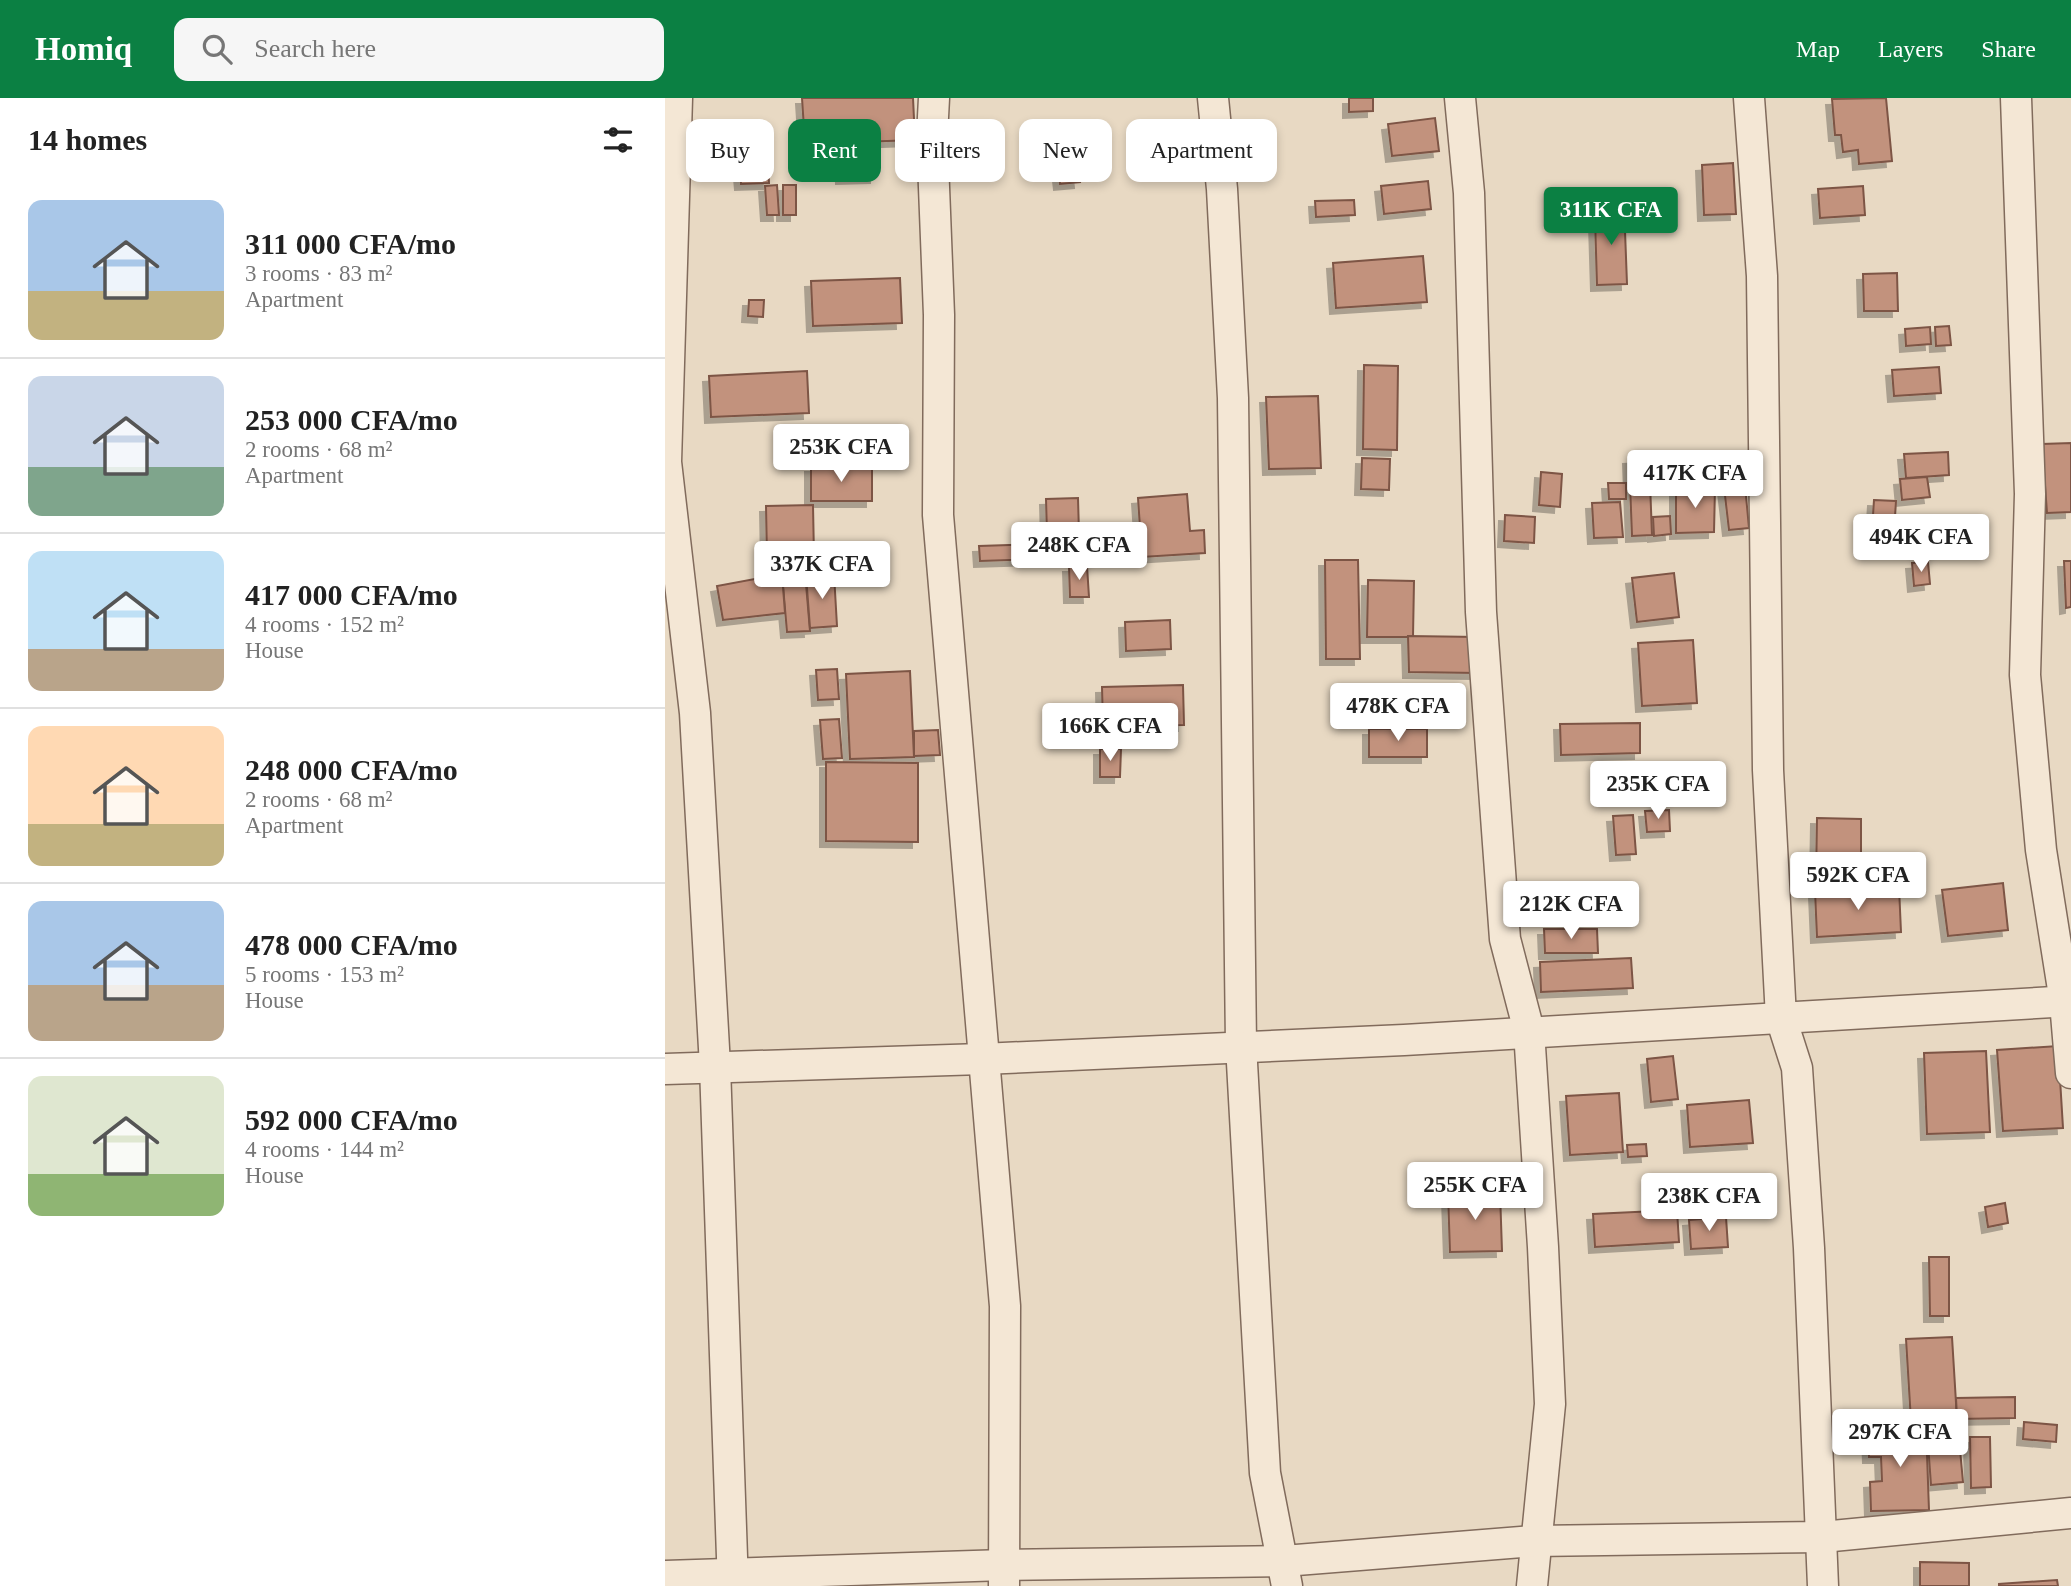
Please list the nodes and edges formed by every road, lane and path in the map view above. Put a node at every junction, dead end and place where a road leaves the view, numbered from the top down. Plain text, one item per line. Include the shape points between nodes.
1 (677, 98) edge
2 (933, 98) edge
3 (1213, 98) edge
4 (1460, 98) edge
5 (1749, 98) edge
6 (2016, 98) edge
7 (2068, 1002) edge
8 (1781, 1018) junction
9 (1529, 1031) junction
10 (1241, 1045) junction
11 (982, 1059) junction
12 (715, 1066) junction
13 (665, 1069) edge
14 (2071, 1073) edge
15 (2071, 1513) edge
16 (1822, 1537) junction
17 (1534, 1541) junction
18 (1285, 1574) edge
19 (1005, 1575) edge
20 (665, 1576) edge
21 (733, 1580) edge
22 (1532, 1586) edge
23 (1823, 1586) edge

1 - 12 street via 666,463 695,713
2 - 11 street via 938,515
3 - 10 street via 1233,398
4 - 9 street via 1469,193 1480,598 1505,939
5 - 8 street via 1762,276 1768,770
6 - 7 street via 2029,494 2025,675 2042,850
7 - 8 street
7 - 14 street
8 - 9 street
8 - 16 street via 1797,1068
9 - 10 street
9 - 17 street via 1550,1404
10 - 11 street
10 - 18 street via 1265,1474
11 - 12 street
11 - 19 street via 1005,1306
12 - 13 street
12 - 21 street
15 - 16 street
16 - 17 street
16 - 23 street
17 - 18 street
17 - 22 street
18 - 19 street
19 - 21 street
20 - 21 street

